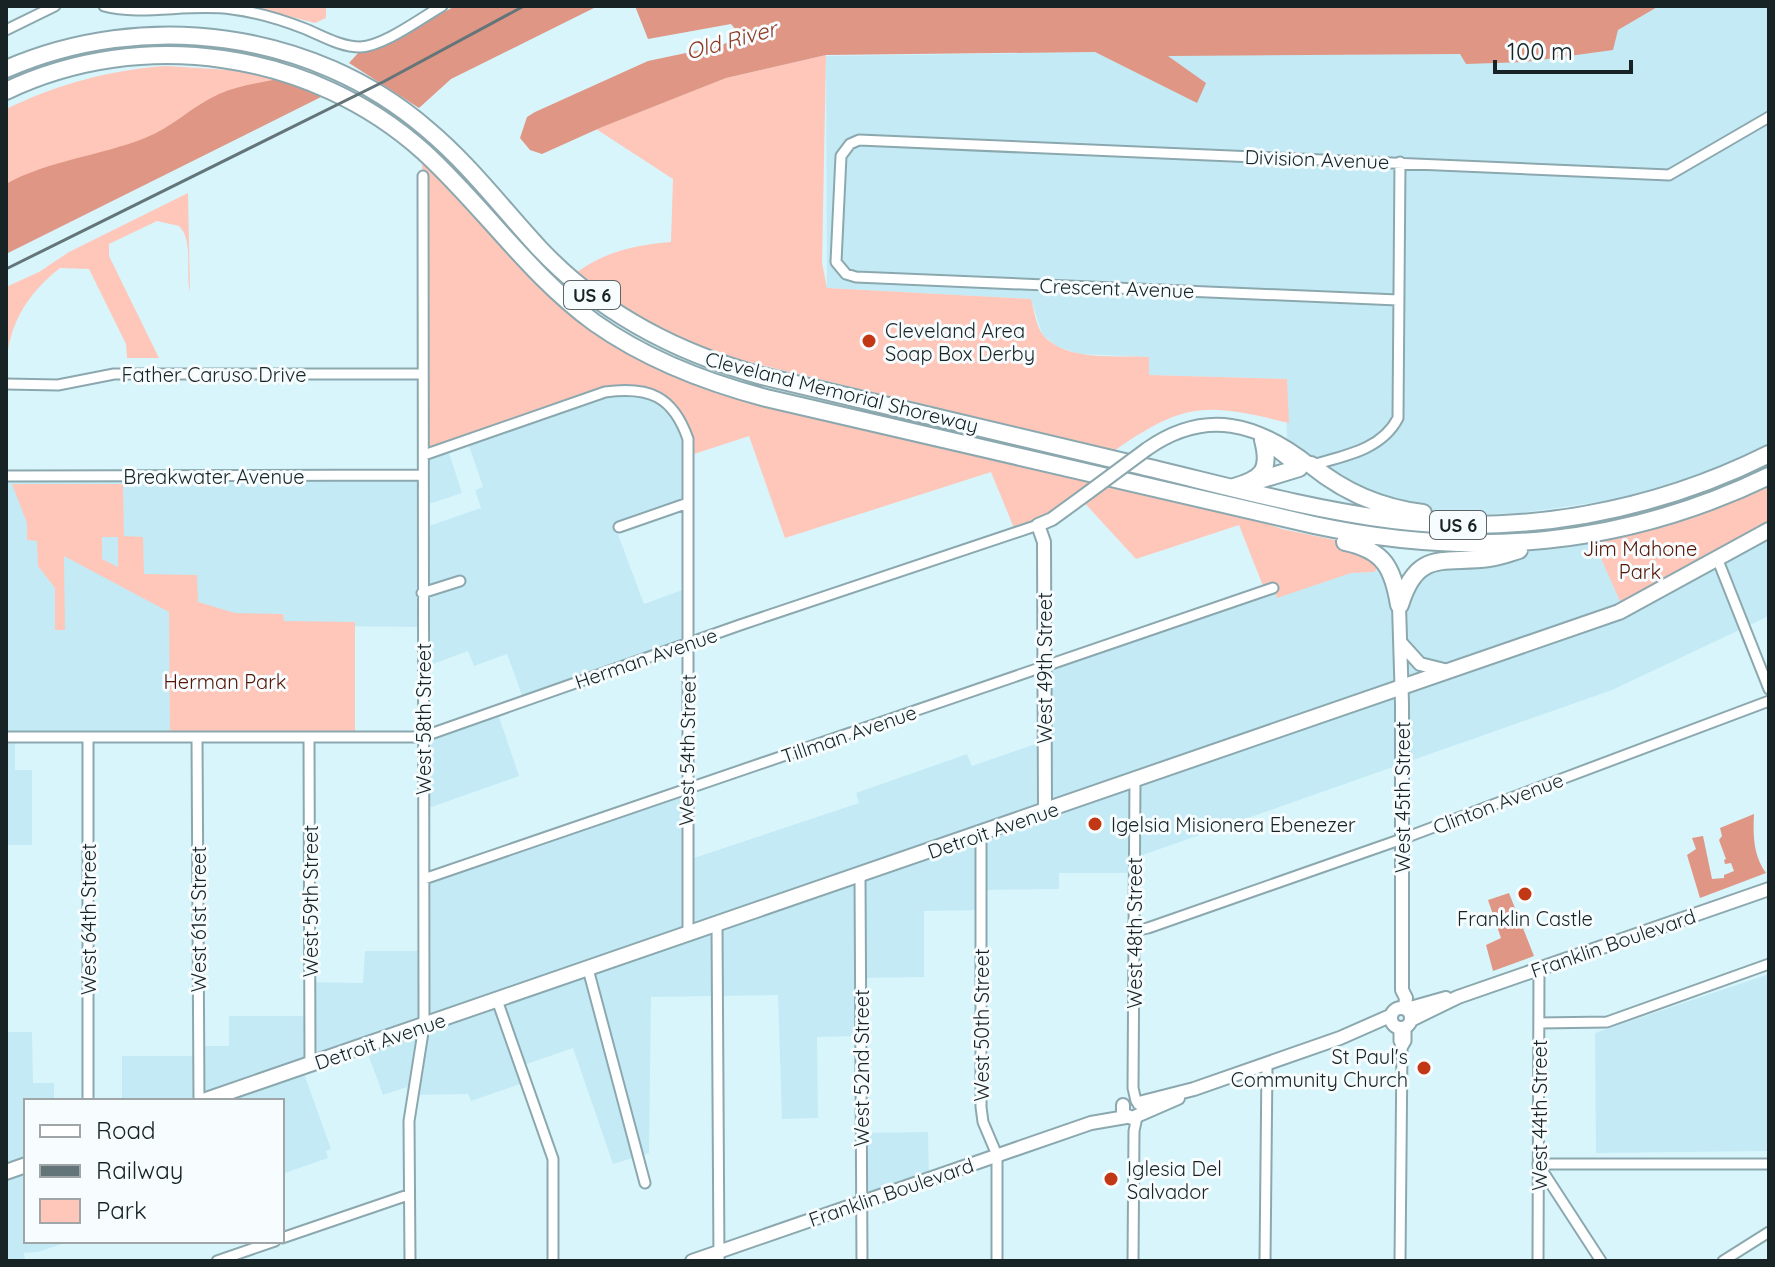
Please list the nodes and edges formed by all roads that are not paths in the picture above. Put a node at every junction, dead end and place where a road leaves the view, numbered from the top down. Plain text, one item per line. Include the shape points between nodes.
1 (55, 6) edge
2 (104, 6) edge
3 (442, 6) edge
4 (6, 30) edge
5 (95, 62) junction
6 (6, 69) edge
7 (6, 91) edge
8 (6, 104) edge
9 (1769, 117) edge
10 (1400, 162) junction
11 (423, 176) dead end
12 (839, 267) joint
13 (1398, 300) junction
14 (423, 374) junction
15 (6, 384) edge
16 (1247, 430) junction
17 (1263, 440) junction
18 (1769, 454) edge
19 (424, 455) junction
20 (1305, 467) junction
21 (422, 475) junction
22 (6, 476) edge
23 (1769, 476) edge
24 (1256, 481) junction
25 (1232, 487) junction
26 (1683, 490) junction
27 (1202, 500) junction
28 (688, 503) junction
29 (1038, 525) junction
30 (619, 527) dead end
31 (1769, 530) edge
32 (1563, 538) junction
33 (1717, 558) junction
34 (460, 581) dead end
35 (1273, 588) dead end
36 (422, 593) junction
37 (1399, 605) junction
38 (1400, 642) junction
39 (689, 643) junction
40 (1044, 668) junction
41 (1451, 672) junction
42 (1402, 689) junction
43 (1769, 689) edge
44 (1769, 701) edge
45 (6, 737) edge
46 (88, 737) junction
47 (197, 737) junction
48 (309, 737) junction
49 (422, 737) junction
50 (1135, 779) junction
51 (686, 789) junction
52 (1045, 813) junction
53 (981, 834) junction
54 (1402, 839) junction
55 (860, 876) junction
56 (424, 879) junction
57 (1769, 889) edge
58 (717, 925) junction
59 (1134, 931) junction
60 (688, 935) junction
61 (1769, 964) edge
62 (588, 969) junction
63 (1539, 969) junction
64 (497, 1000) junction
65 (1401, 1018) junction
66 (1539, 1023) junction
67 (424, 1026) junction
68 (1267, 1063) junction
69 (310, 1065) junction
70 (88, 1099) edge
71 (201, 1099) edge
72 (207, 1099) edge
73 (1132, 1107) junction
74 (997, 1155) junction
75 (1538, 1164) junction
76 (1769, 1164) edge
77 (645, 1183) dead end
78 (408, 1195) junction
79 (862, 1203) junction
80 (1769, 1232) edge
81 (284, 1237) edge
82 (269, 1243) edge
83 (719, 1256) edge
84 (217, 1261) edge
85 (410, 1261) edge
86 (553, 1261) edge
87 (692, 1261) edge
88 (862, 1261) edge
89 (997, 1261) edge
90 (1133, 1261) edge
91 (1265, 1261) edge
92 (1400, 1261) edge
93 (1538, 1261) edge
94 (1601, 1261) edge
95 (1723, 1261) edge

1 - 4 street
2 - 3 street via 232,9 363,47
5 - 7 highway, Cleveland Memorial Shoreway / US 6
5 - 8 highway
5 - 27 highway, Cleveland Memorial Shoreway / US 6 via 161,55 227,59 292,75 349,100 422,151 569,302 626,343 687,373 774,400
6 - 25 highway, Cleveland Memorial Shoreway / US 6 via 81,44 146,35 215,37 295,55 356,81 414,118 574,281 627,320 670,343 762,376
9 - 10 street, Division Avenue via 1669,175
10 - 12 street, Division Avenue via 859,140 841,156
10 - 13 street
11 - 14 street, West 58th Street
12 - 13 street, Crescent Avenue via 856,277
13 - 20 street via 1396,422 1373,445
14 - 15 street, Father Caruso Drive via 114,374 58,385
14 - 19 street, West 58th Street
16 - 17 street, Herman Avenue
16 - 20 street, Herman Avenue via 1275,439
16 - 29 street, Herman Avenue, bridge via 1219,425 1171,434
17 - 20 street, Herman Avenue
17 - 24 highway via 1266,465
18 - 26 highway, Cleveland Memorial Shoreway / US 6
19 - 21 street, West 58th Street
19 - 28 street, West 54th Street via 605,392 628,389 653,394 672,407 682,423 688,439
20 - 24 highway
20 - 26 highway via 1369,500 1439,514 1538,511
21 - 22 street, Breakwater Avenue
21 - 36 street, West 58th Street
23 - 32 highway, Cleveland Memorial Shoreway / US 6 via 1662,517
24 - 25 highway
25 - 26 highway, Cleveland Memorial Shoreway / US 6 via 1375,517 1474,525 1571,517
27 - 32 highway, Cleveland Memorial Shoreway / US 6 via 1396,540 1480,545
27 - 37 highway via 1282,529 1368,549 1391,572
28 - 30 street
28 - 39 street, West 54th Street
29 - 39 street, Herman Avenue
29 - 40 street, West 49th Street via 1044,542
31 - 33 main road, Detroit Avenue
32 - 37 highway via 1491,558 1429,563 1408,581
33 - 41 main road, Detroit Avenue via 1619,612
33 - 43 street
34 - 36 street
35 - 40 street, Tillman Avenue
36 - 49 street, West 58th Street
37 - 38 street, West 45th Street
38 - 41 street via 1420,664
38 - 42 street, West 45th Street
39 - 49 street, Herman Avenue
39 - 51 street, West 54th Street
40 - 51 street, Tillman Avenue
40 - 52 street, West 49th Street
41 - 42 main road, Detroit Avenue
42 - 50 main road, Detroit Avenue
42 - 54 street, West 45th Street
44 - 54 street, Clinton Avenue
45 - 46 street, Herman Avenue
46 - 47 street, Herman Avenue
46 - 70 street, West 64th Street
47 - 48 street, Herman Avenue
47 - 71 street, West 61st Street
48 - 49 street, Herman Avenue
48 - 69 street, West 59th Street
49 - 56 street, West 58th Street
50 - 52 main road, Detroit Avenue
50 - 59 street, West 48th Street
51 - 56 street, Tillman Avenue
51 - 60 street, West 54th Street
52 - 53 main road, Detroit Avenue
53 - 55 main road, Detroit Avenue
53 - 74 street, West 50th Street via 981,1107
54 - 59 street, Clinton Avenue
54 - 65 street, West 45th Street via 1406,998
55 - 58 main road, Detroit Avenue
55 - 79 street, West 52nd Street
56 - 67 street, West 58th Street
57 - 63 street, Franklin Boulevard
58 - 60 main road, Detroit Avenue
58 - 83 street
59 - 73 street, West 48th Street
60 - 62 main road, Detroit Avenue
61 - 66 street via 1607,1022
62 - 64 main road, Detroit Avenue
62 - 77 street
63 - 65 street, Franklin Boulevard via 1441,998
63 - 66 street, West 44th Street
64 - 67 main road, Detroit Avenue
64 - 86 street via 553,1159
65 - 68 street, Franklin Boulevard
65 - 92 street, West 45th Street via 1406,1041
66 - 75 street, West 44th Street
67 - 69 main road, Detroit Avenue
67 - 78 street, West 58th Street via 409,1121
68 - 73 street, Franklin Boulevard via 1190,1094
68 - 91 street
69 - 72 main road, Detroit Avenue
73 - 74 street, Franklin Boulevard
73 - 90 street, West 48th Street
74 - 79 street, Franklin Boulevard
74 - 89 street, West 50th Street
75 - 76 street
75 - 93 street, West 44th Street
75 - 94 street
78 - 81 street
78 - 85 street, West 58th Street
79 - 83 street, Franklin Boulevard
79 - 88 street, West 52nd Street
80 - 95 street
82 - 84 street
83 - 87 street, Franklin Boulevard

